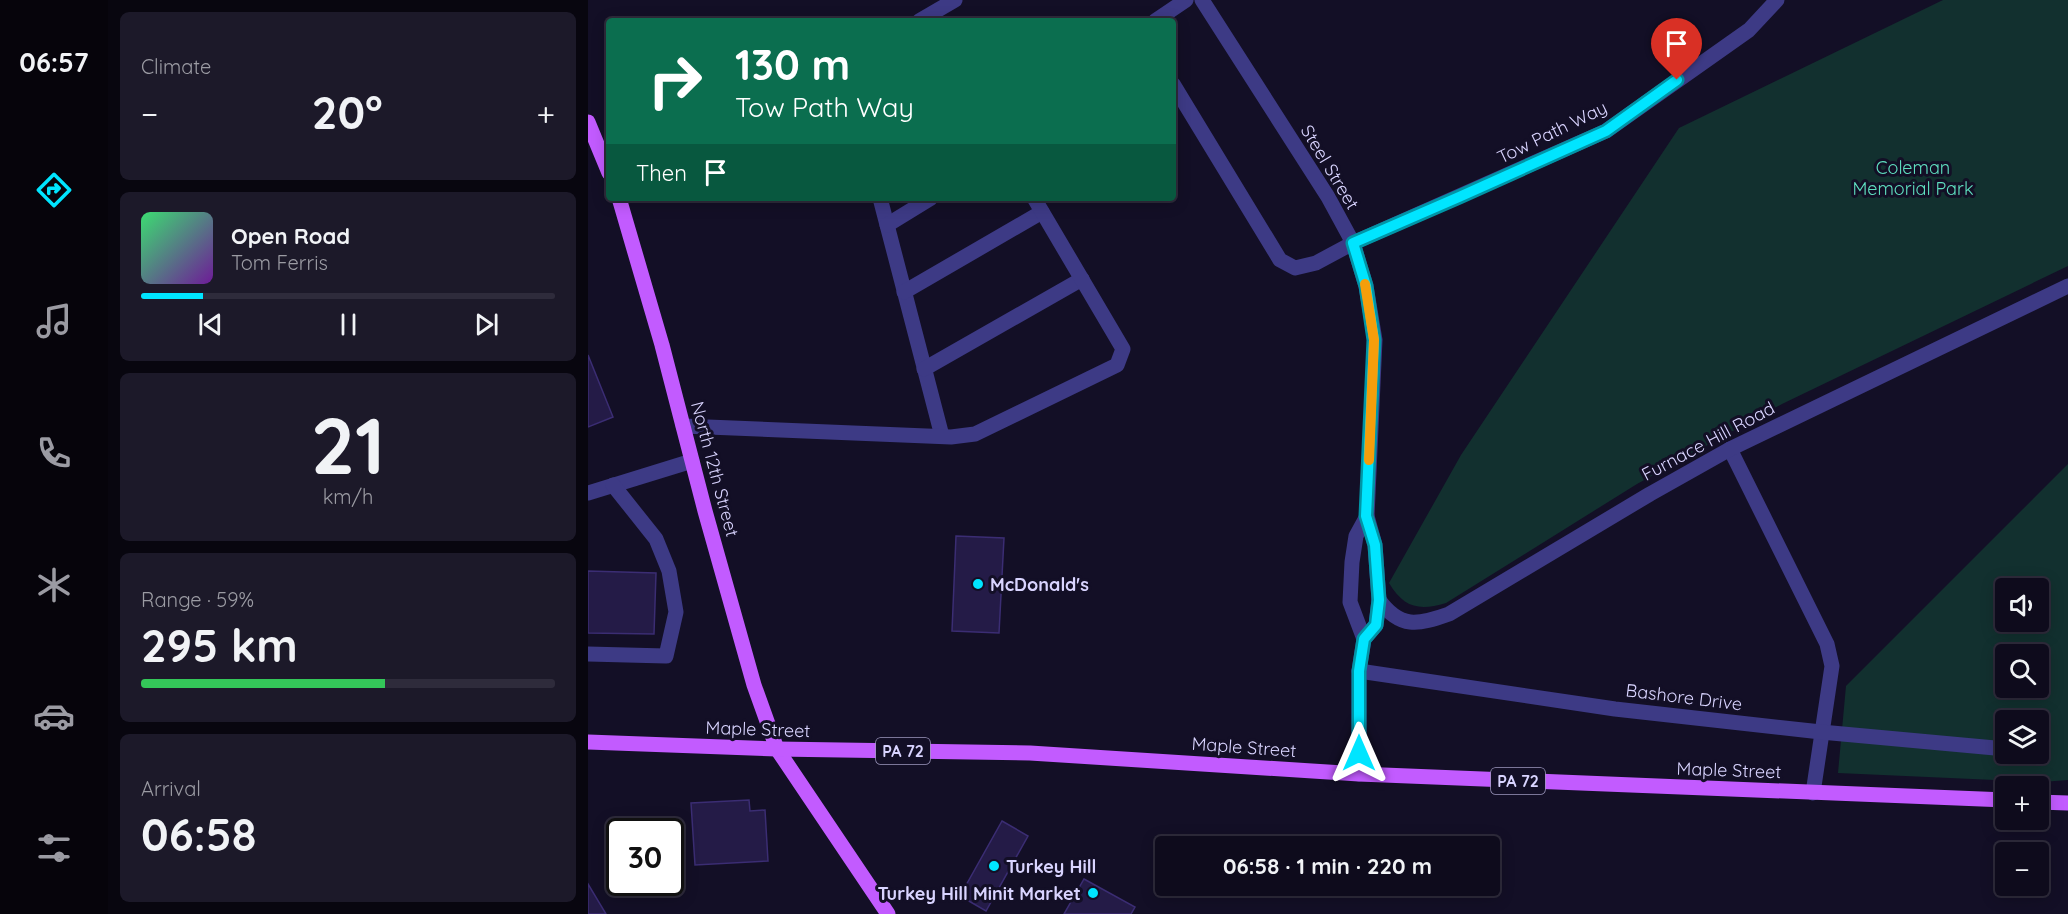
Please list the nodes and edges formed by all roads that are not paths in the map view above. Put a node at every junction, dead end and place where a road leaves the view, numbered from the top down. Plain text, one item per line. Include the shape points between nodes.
1 (955, 0) edge
2 (1186, 0) edge
3 (1202, 0) edge
4 (1777, 0) edge
5 (928, 18) edge
6 (1159, 18) edge
7 (1176, 89) edge
8 (588, 122) edge
9 (606, 166) edge
10 (623, 201) edge
11 (881, 201) edge
12 (926, 201) edge
13 (1036, 201) edge
14 (1042, 212) junction
15 (887, 225) junction
16 (1353, 243) junction
17 (1082, 279) junction
18 (2068, 286) edge
19 (904, 292) junction
20 (924, 369) junction
21 (683, 426) junction
22 (942, 436) junction
23 (1730, 449) junction
24 (692, 461) junction
25 (613, 485) junction
26 (588, 493) edge
27 (1366, 516) junction
28 (1379, 600) junction
29 (1364, 639) junction
30 (588, 654) edge
31 (1359, 671) junction
32 (1821, 732) junction
33 (588, 742) edge
34 (1995, 748) edge
35 (777, 749) junction
36 (1359, 774) junction
37 (1813, 793) junction
38 (1995, 800) edge
39 (2049, 802) edge
40 (2068, 803) edge
41 (888, 914) edge

1 - 5 street
2 - 6 street
3 - 16 street, Steel Street via 1328,197
4 - 16 street, Tow Path Way via 1749,30 1606,131
7 - 16 street, Tow Path Way via 1281,260 1295,268
8 - 9 main road
10 - 21 main road, North 12th Street
11 - 15 street
12 - 15 street
13 - 14 street
14 - 17 street
14 - 19 street
15 - 19 street
16 - 27 street, Steel Street via 1366,286 1374,340
17 - 20 street
17 - 22 street via 1123,349 1117,365 975,434
18 - 23 street, Furnace Hill Road
19 - 20 street
20 - 22 street
21 - 22 street
21 - 24 main road, North 12th Street
23 - 28 street, Furnace Hill Road via 1449,614 1413,623 1398,620
23 - 32 street via 1827,644 1832,666
24 - 25 street
24 - 35 main road, North 12th Street via 754,685
25 - 26 street
25 - 30 street via 656,539 669,571 676,612 666,656
27 - 28 street, Steel Street via 1375,545
27 - 29 street, Steel Street via 1356,536 1350,602
28 - 29 street, Steel Street via 1376,625
29 - 31 street, Steel Street
31 - 32 street, Bashore Drive via 1615,709
31 - 36 street, Steel Street
32 - 34 street, Bashore Drive
32 - 37 street
33 - 35 main road, Maple Street / PA 72
35 - 36 main road, Maple Street / PA 72 via 1030,753
35 - 41 main road, North 12th Street
36 - 37 main road, Maple Street / PA 72
37 - 38 main road, Maple Street / PA 72
39 - 40 main road

